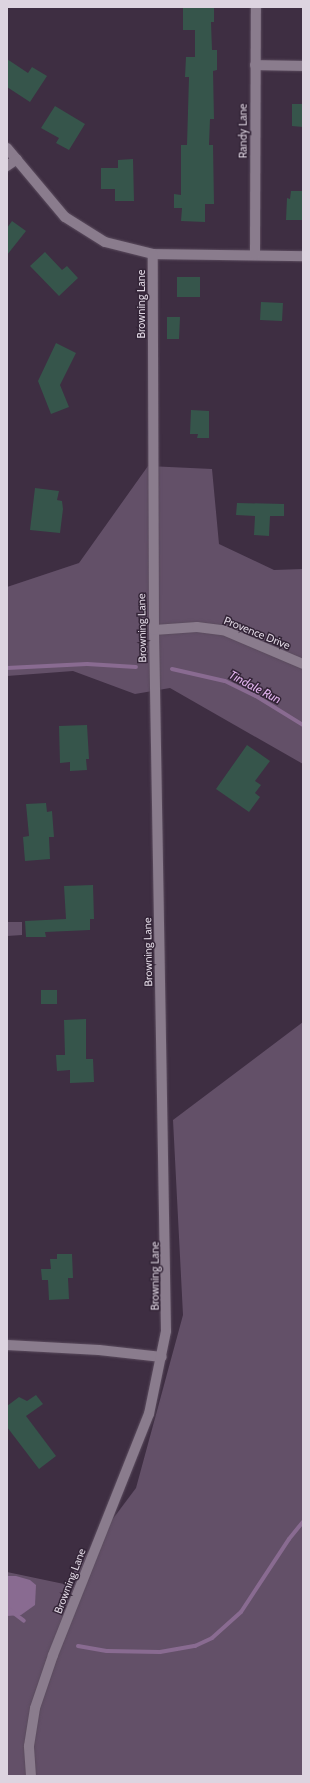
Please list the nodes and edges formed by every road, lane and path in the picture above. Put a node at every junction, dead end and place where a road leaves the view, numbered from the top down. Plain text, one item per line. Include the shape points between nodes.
1 (256, 7) edge
2 (255, 66) junction
3 (303, 66) edge
4 (7, 148) edge
5 (17, 160) junction
6 (7, 166) edge
7 (153, 254) junction
8 (255, 255) junction
9 (303, 256) edge
10 (154, 630) junction
11 (303, 664) edge
12 (7, 1345) edge
13 (162, 1357) junction
14 (31, 1776) edge

1 - 2 street, Randy Lane
2 - 3 street
2 - 8 street, Randy Lane
4 - 5 street
5 - 6 street
5 - 7 street via 66,217 90,234 105,242
7 - 8 street
7 - 10 street, Browning Lane
8 - 9 street
10 - 11 street, Provence Drive via 197,627 223,630
10 - 13 street, Browning Lane via 167,1272 166,1331
12 - 13 street via 99,1350
13 - 14 street, Browning Lane via 148,1414 53,1655 35,1708 30,1746

